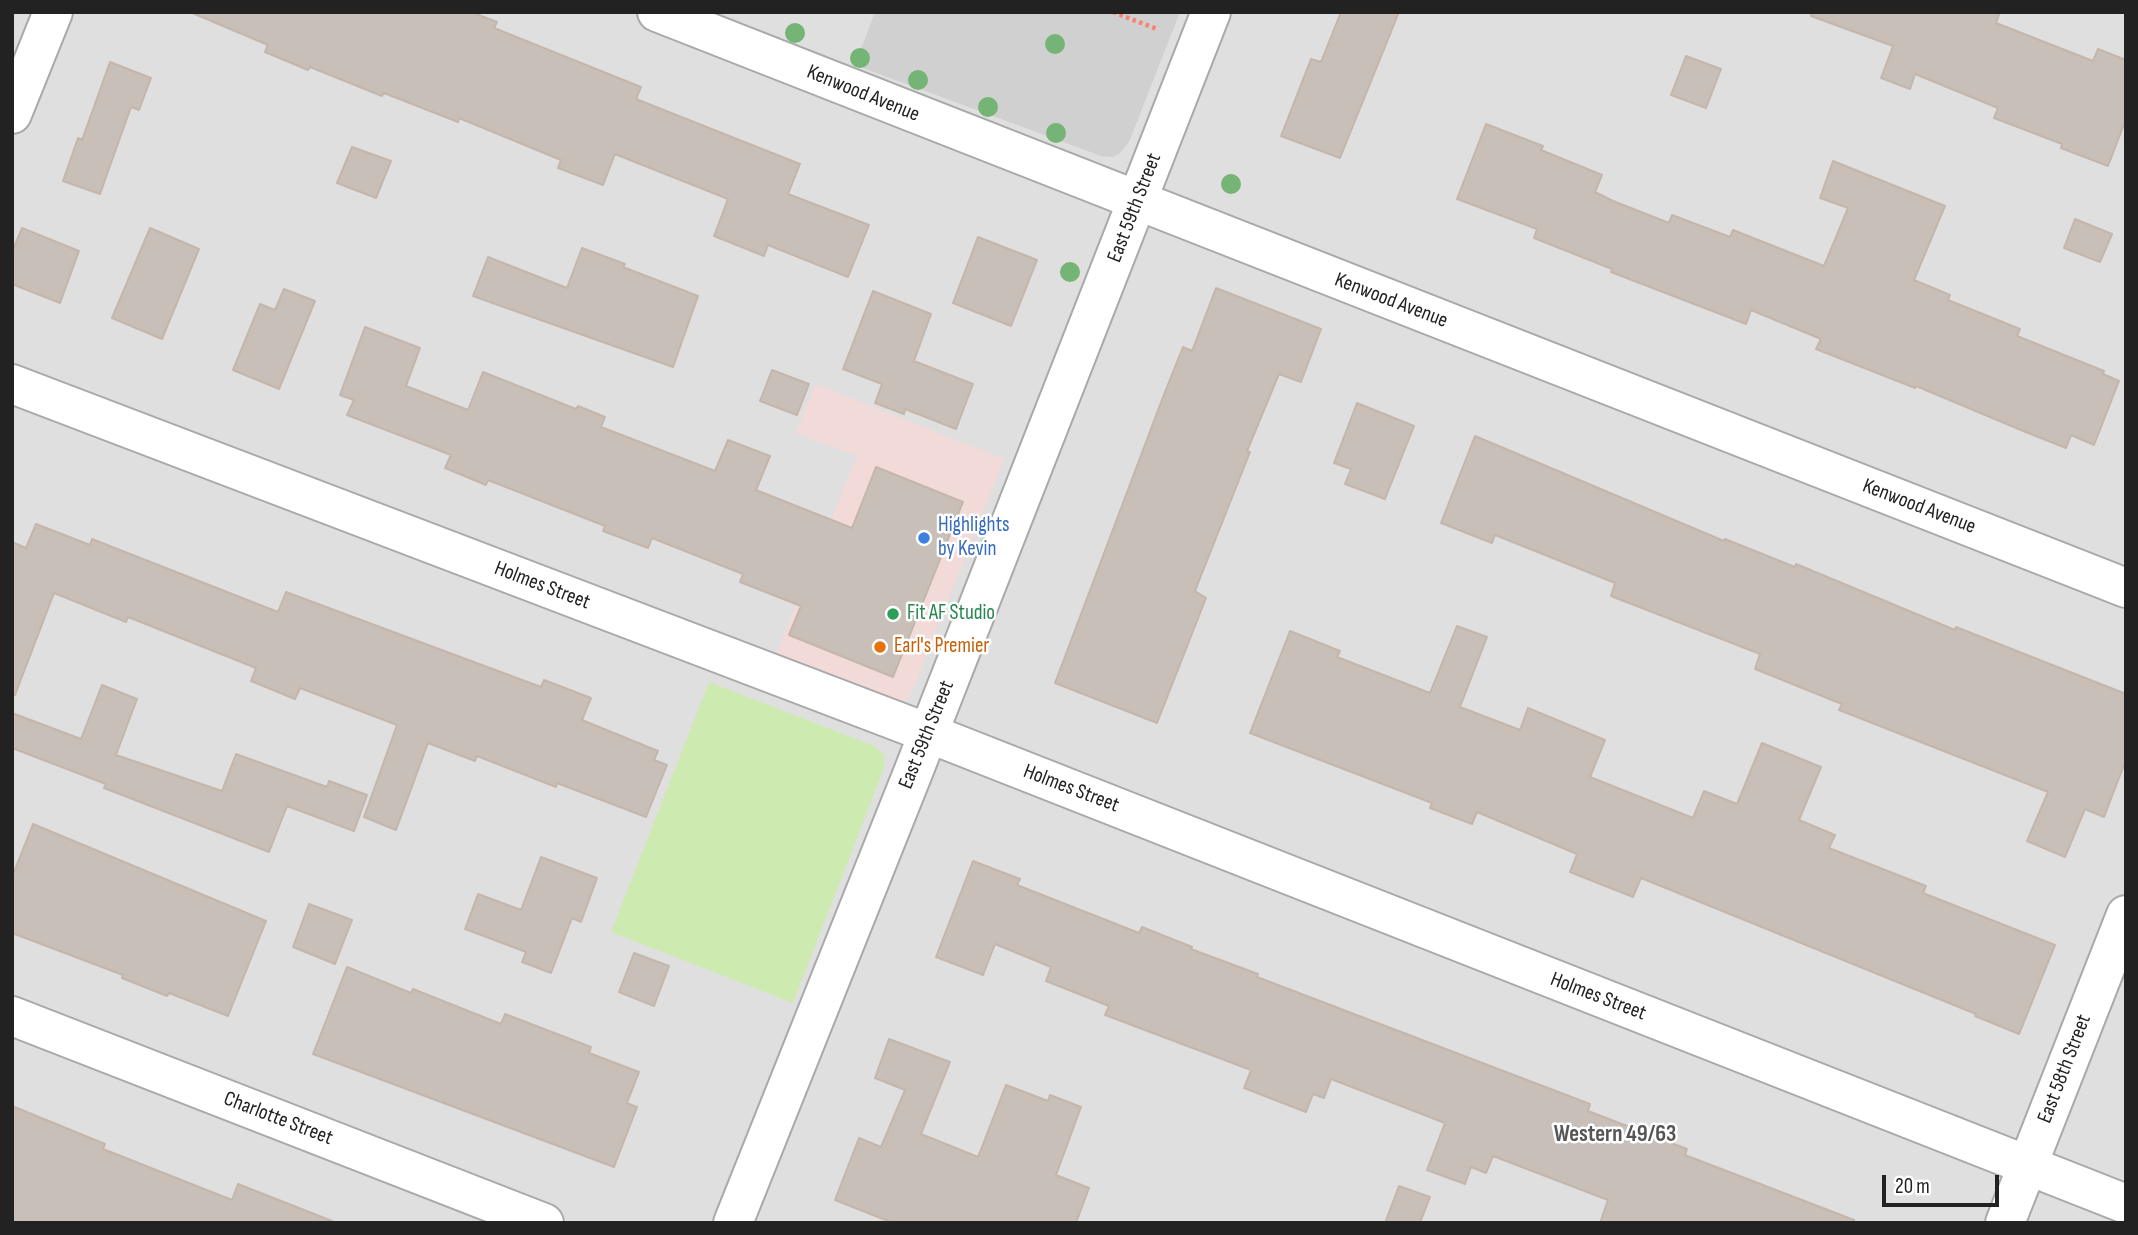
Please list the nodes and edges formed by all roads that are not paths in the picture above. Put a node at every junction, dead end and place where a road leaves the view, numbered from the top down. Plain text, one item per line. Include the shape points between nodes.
1 (52, 12) edge
2 (657, 12) edge
3 (1211, 12) edge
4 (12, 114) edge
5 (1137, 202) junction
6 (12, 384) edge
7 (2126, 588) edge
8 (928, 733) junction
9 (2126, 915) edge
10 (12, 1016) edge
11 (2028, 1165) junction
12 (2126, 1204) edge
13 (544, 1223) edge
14 (733, 1223) edge
15 (2005, 1223) edge

1 - 4 street
2 - 5 street, Kenwood Avenue
3 - 5 street, East 59th Street
5 - 7 street, Kenwood Avenue
5 - 8 street, East 59th Street
6 - 8 street, Holmes Street
8 - 11 street, Holmes Street
8 - 14 street, East 59th Street
9 - 11 street, East 58th Street
10 - 13 street, Charlotte Street
11 - 12 street, Holmes Street
11 - 15 street, East 58th Street

